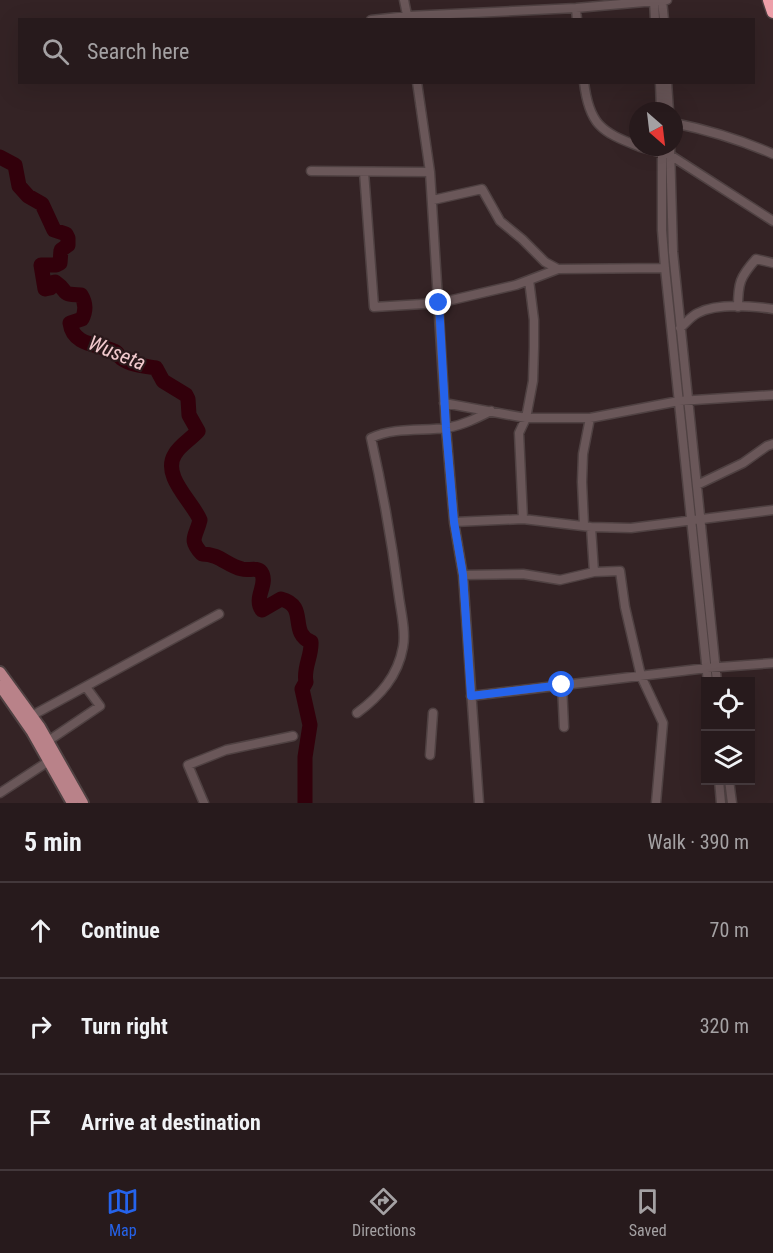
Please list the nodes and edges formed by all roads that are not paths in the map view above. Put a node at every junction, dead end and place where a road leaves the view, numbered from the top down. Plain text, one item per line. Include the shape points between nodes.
1 (405, 0) edge
2 (660, 0) edge
3 (769, 0) edge
4 (576, 8) junction
5 (773, 12) edge
6 (408, 18) edge
7 (577, 18) edge
8 (656, 18) edge
9 (664, 18) edge
10 (417, 84) edge
11 (584, 84) edge
12 (660, 84) edge
13 (667, 84) edge
14 (661, 102) edge
15 (668, 102) edge
16 (683, 125) edge
17 (629, 143) edge
18 (773, 154) edge
19 (666, 156) edge
20 (666, 156) edge
21 (674, 156) edge
22 (311, 171) dead end
23 (364, 172) junction
24 (430, 172) junction
25 (432, 200) junction
26 (773, 221) edge
27 (773, 263) edge
28 (665, 268) junction
29 (558, 269) junction
30 (529, 280) junction
31 (439, 303) junction
32 (738, 307) junction
33 (773, 309) edge
34 (680, 328) junction
35 (773, 395) edge
36 (684, 401) junction
37 (444, 403) junction
38 (491, 411) junction
39 (526, 418) junction
40 (590, 418) junction
41 (446, 428) junction
42 (773, 444) edge
43 (697, 485) junction
44 (773, 510) edge
45 (523, 519) junction
46 (695, 520) junction
47 (454, 522) junction
48 (587, 526) junction
49 (594, 572) junction
50 (463, 575) junction
51 (219, 614) dead end
52 (773, 663) edge
53 (711, 668) junction
54 (0, 672) edge
55 (640, 676) junction
56 (709, 677) edge
57 (715, 677) edge
58 (562, 685) junction
59 (0, 686) edge
60 (86, 687) junction
61 (471, 696) junction
62 (357, 713) dead end
63 (433, 713) dead end
64 (33, 715) junction
65 (564, 727) dead end
66 (293, 736) dead end
67 (48, 741) junction
68 (430, 755) dead end
69 (49, 761) junction
70 (720, 785) edge
71 (730, 785) edge
72 (0, 793) edge
73 (72, 803) edge
74 (83, 803) edge
75 (204, 803) edge
76 (479, 803) edge
77 (656, 803) edge
78 (722, 803) edge
79 (732, 803) edge

1 - 6 street
2 - 4 street
2 - 8 street
2 - 9 street
3 - 5 highway
4 - 6 street
4 - 7 street
10 - 24 street
11 - 17 street via 593,116 601,127
12 - 14 street
13 - 15 street
16 - 18 street
19 - 28 street via 662,230
20 - 34 street
21 - 26 street
22 - 23 street
23 - 24 street
23 - 31 street via 374,307
24 - 25 street
25 - 29 street via 482,189 500,221
25 - 31 street
27 - 32 street via 756,259 742,274
28 - 29 street
28 - 36 street
29 - 30 street
30 - 31 street
30 - 39 street via 534,347
31 - 37 street
32 - 33 street
32 - 34 street via 708,309
34 - 36 street
35 - 36 street
36 - 40 street
36 - 43 street
36 - 46 street
37 - 38 street
37 - 41 street
38 - 39 street
38 - 41 street
39 - 40 street
39 - 45 street via 519,433
40 - 48 street via 582,482
41 - 47 street
41 - 62 street via 382,433 372,438 393,548 404,645 388,685
42 - 43 street
43 - 46 street
44 - 46 street
45 - 47 street
45 - 48 street
46 - 48 street via 630,528
46 - 53 street
47 - 50 street
48 - 49 street
49 - 50 street via 560,580 523,574
49 - 55 street via 620,571
50 - 61 street
51 - 60 street
52 - 53 street
53 - 55 street
53 - 56 street
53 - 57 street
54 - 64 main road
55 - 58 street
55 - 77 street via 663,723
58 - 61 street
58 - 65 street
59 - 69 main road
60 - 64 street
60 - 67 street via 100,706
61 - 76 street
63 - 68 street
64 - 67 main road
66 - 75 street via 226,750 188,765
67 - 74 main road
69 - 72 street
69 - 73 main road
70 - 78 street
71 - 79 street

